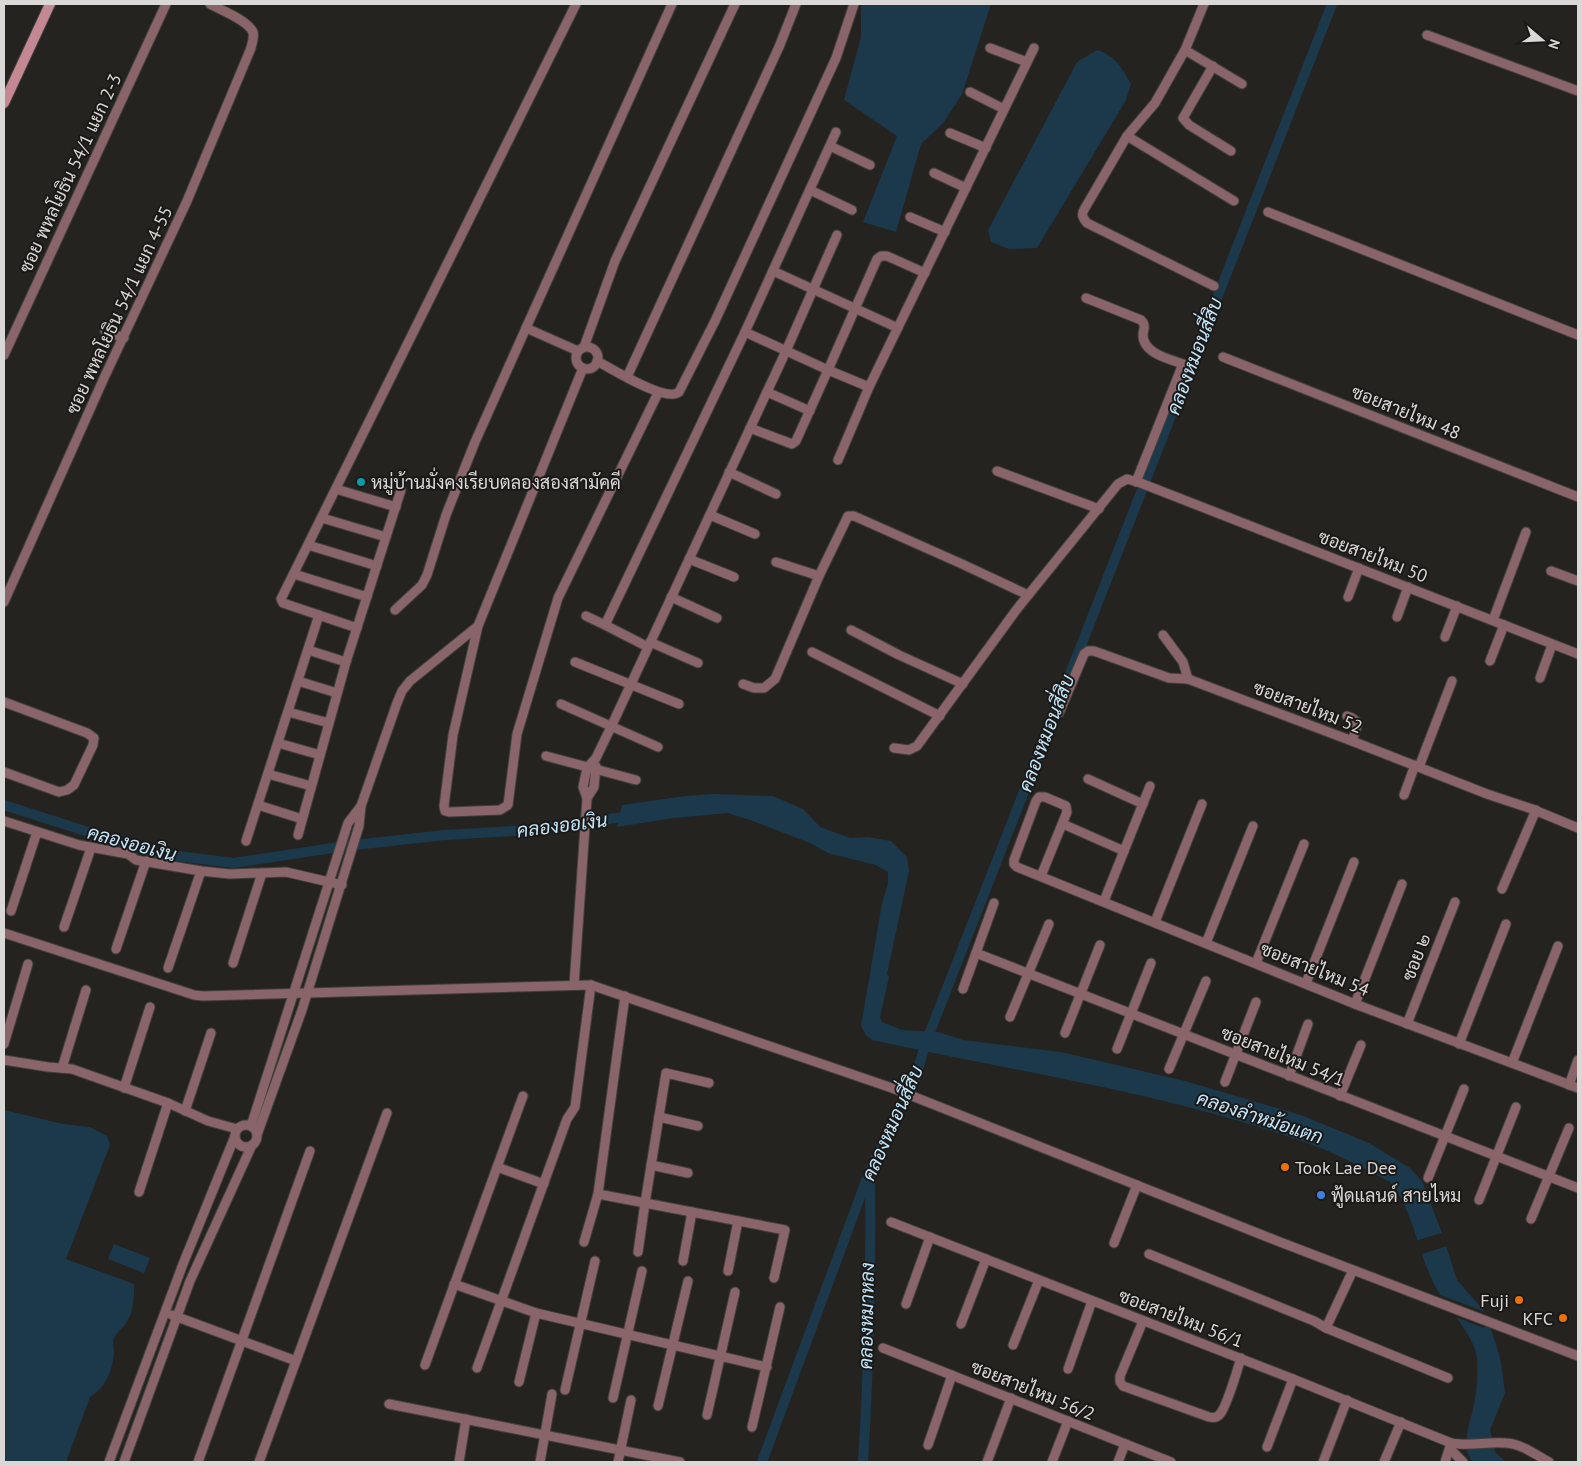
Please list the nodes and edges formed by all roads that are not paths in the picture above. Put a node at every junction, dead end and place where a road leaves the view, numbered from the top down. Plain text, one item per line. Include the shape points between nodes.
1 (50, 4) edge
2 (166, 4) edge
3 (210, 4) edge
4 (576, 4) edge
5 (672, 4) edge
6 (734, 4) edge
7 (796, 4) edge
8 (854, 4) edge
9 (1204, 4) edge
10 (1427, 35) dead end
11 (990, 48) dead end
12 (1034, 48) dead end
13 (1185, 50) junction
14 (1027, 62) junction
15 (1213, 66) junction
16 (1242, 84) dead end
17 (1578, 91) edge
18 (970, 92) dead end
19 (4, 103) edge
20 (1004, 109) junction
21 (836, 132) dead end
22 (950, 133) dead end
23 (1127, 136) junction
24 (830, 146) junction
25 (986, 148) junction
26 (1232, 151) dead end
27 (870, 165) dead end
28 (934, 173) dead end
29 (966, 188) junction
30 (810, 190) junction
31 (1234, 201) dead end
32 (852, 210) dead end
33 (1268, 212) dead end
34 (910, 217) dead end
35 (945, 232) junction
36 (838, 235) dead end
37 (772, 271) junction
38 (925, 273) junction
39 (1214, 286) dead end
40 (814, 288) junction
41 (1086, 298) dead end
42 (857, 308) junction
43 (526, 328) junction
44 (898, 328) junction
45 (104, 331) dead end
46 (744, 332) junction
47 (1578, 335) edge
48 (124, 338) junction
49 (581, 349) junction
50 (786, 351) junction
51 (4, 355) edge
52 (1223, 357) dead end
53 (597, 361) junction
54 (583, 368) junction
55 (828, 370) junction
56 (627, 377) junction
57 (869, 388) junction
58 (767, 392) junction
59 (658, 393) junction
60 (810, 411) junction
61 (750, 428) junction
62 (838, 460) dead end
63 (997, 471) dead end
64 (730, 472) junction
65 (1137, 482) junction
66 (336, 489) junction
67 (402, 490) dead end
68 (776, 494) dead end
69 (1578, 497) edge
70 (396, 506) junction
71 (1099, 509) junction
72 (710, 515) junction
73 (322, 518) junction
74 (1526, 532) dead end
75 (755, 534) dead end
76 (386, 538) junction
77 (308, 545) junction
78 (689, 559) junction
79 (776, 562) dead end
80 (377, 566) junction
81 (1358, 568) junction
82 (1551, 571) dead end
83 (294, 574) junction
84 (819, 576) junction
85 (734, 577) dead end
86 (1578, 581) edge
87 (1408, 587) junction
88 (1028, 595) junction
89 (367, 597) junction
90 (671, 597) junction
91 (1348, 597) dead end
92 (4, 602) edge
93 (1457, 606) junction
94 (394, 610) dead end
95 (319, 615) junction
96 (586, 616) dead end
97 (1397, 617) dead end
98 (717, 618) dead end
99 (1493, 620) junction
100 (605, 624) junction
101 (1504, 624) junction
102 (478, 626) junction
103 (357, 628) junction
104 (851, 630) dead end
105 (1163, 635) dead end
106 (1445, 637) dead end
107 (649, 644) junction
108 (1552, 644) junction
109 (308, 650) junction
110 (1577, 651) edge
111 (812, 652) dead end
112 (1490, 661) dead end
113 (346, 662) junction
114 (575, 662) dead end
115 (698, 663) dead end
116 (1540, 678) dead end
117 (1188, 679) junction
118 (298, 680) junction
119 (1452, 681) dead end
120 (743, 684) dead end
121 (963, 684) junction
122 (630, 686) junction
123 (336, 693) junction
124 (4, 702) edge
125 (561, 704) dead end
126 (679, 704) dead end
127 (288, 712) junction
128 (1059, 713) dead end
129 (940, 716) junction
130 (1347, 716) dead end
131 (329, 723) junction
132 (611, 727) junction
133 (1352, 741) junction
134 (278, 743) junction
135 (658, 747) dead end
136 (894, 748) dead end
137 (320, 755) junction
138 (546, 756) dead end
139 (596, 758) junction
140 (1417, 766) junction
141 (587, 768) junction
142 (597, 770) junction
143 (4, 772) edge
144 (268, 774) junction
145 (1088, 779) dead end
146 (636, 780) dead end
147 (311, 786) junction
148 (1150, 786) dead end
149 (1404, 795) dead end
150 (587, 798) junction
151 (258, 804) junction
152 (1143, 804) junction
153 (1202, 804) dead end
154 (361, 806) junction
155 (1536, 810) junction
156 (302, 819) junction
157 (4, 821) edge
158 (1063, 824) junction
159 (1253, 826) dead end
160 (1578, 828) edge
161 (37, 832) junction
162 (298, 835) dead end
163 (246, 841) dead end
164 (1304, 844) dead end
165 (91, 848) junction
166 (1124, 852) junction
167 (146, 861) junction
168 (1354, 862) dead end
169 (201, 871) junction
170 (262, 873) junction
171 (1041, 876) junction
172 (329, 881) junction
173 (1402, 884) dead end
174 (342, 885) junction
175 (1502, 889) dead end
176 (1104, 902) junction
177 (1455, 902) dead end
178 (994, 903) dead end
179 (11, 910) dead end
180 (1156, 922) junction
181 (1049, 924) dead end
182 (1506, 924) dead end
183 (64, 927) dead end
184 (4, 933) edge
185 (1206, 943) junction
186 (1100, 945) dead end
187 (1558, 946) dead end
188 (116, 949) dead end
189 (976, 953) junction
190 (233, 963) dead end
191 (1151, 963) dead end
192 (1256, 963) junction
193 (28, 964) dead end
194 (168, 968) dead end
195 (1029, 974) junction
196 (1206, 982) dead end
197 (1306, 983) junction
198 (574, 985) junction
199 (591, 985) junction
200 (963, 988) dead end
201 (86, 990) dead end
202 (293, 994) junction
203 (307, 994) junction
204 (1080, 994) junction
205 (625, 996) junction
206 (1256, 1002) dead end
207 (1355, 1004) junction
208 (150, 1007) dead end
209 (1130, 1014) junction
210 (1010, 1018) dead end
211 (1308, 1024) dead end
212 (1407, 1024) junction
213 (211, 1033) dead end
214 (1065, 1033) dead end
215 (1184, 1035) junction
216 (4, 1044) edge
217 (1459, 1044) junction
218 (1360, 1045) dead end
219 (1117, 1050) dead end
220 (1236, 1055) junction
221 (4, 1060) edge
222 (1578, 1060) edge
223 (1512, 1063) junction
224 (62, 1068) junction
225 (1169, 1069) dead end
226 (1289, 1076) junction
227 (1225, 1082) dead end
228 (709, 1083) dead end
229 (1569, 1085) junction
230 (124, 1088) junction
231 (1578, 1088) edge
232 (1464, 1089) dead end
233 (523, 1096) dead end
234 (1340, 1096) junction
235 (168, 1103) junction
236 (1516, 1107) dead end
237 (185, 1111) junction
238 (386, 1113) dead end
239 (659, 1117) junction
240 (251, 1126) junction
241 (698, 1126) dead end
242 (1569, 1128) dead end
243 (236, 1133) junction
244 (257, 1135) junction
245 (1445, 1136) junction
246 (252, 1145) junction
247 (310, 1151) dead end
248 (1496, 1156) junction
249 (651, 1165) junction
250 (497, 1167) junction
251 (688, 1173) dead end
252 (1548, 1176) junction
253 (1428, 1178) dead end
254 (544, 1184) junction
255 (1137, 1185) junction
256 (1578, 1188) edge
257 (139, 1192) dead end
258 (598, 1194) junction
259 (1479, 1200) dead end
260 (645, 1202) junction
261 (692, 1212) junction
262 (738, 1220) junction
263 (1532, 1220) dead end
264 (891, 1222) dead end
265 (930, 1237) junction
266 (584, 1242) dead end
267 (1114, 1243) dead end
268 (638, 1252) dead end
269 (1149, 1254) dead end
270 (986, 1259) junction
271 (594, 1261) dead end
272 (683, 1261) dead end
273 (1353, 1270) junction
274 (642, 1271) dead end
275 (728, 1271) dead end
276 (774, 1278) dead end
277 (1039, 1280) junction
278 (688, 1281) dead end
279 (454, 1284) junction
280 (735, 1292) dead end
281 (501, 1301) junction
282 (1092, 1301) junction
283 (906, 1304) dead end
284 (780, 1307) dead end
285 (164, 1313) junction
286 (536, 1313) junction
287 (176, 1317) junction
288 (1142, 1321) junction
289 (580, 1324) junction
290 (961, 1324) dead end
291 (1326, 1328) junction
292 (627, 1335) junction
293 (242, 1340) junction
294 (672, 1345) junction
295 (1013, 1345) dead end
296 (883, 1348) dead end
297 (720, 1356) junction
298 (1578, 1356) edge
299 (1241, 1358) junction
300 (296, 1361) junction
301 (425, 1365) dead end
302 (767, 1366) junction
303 (477, 1368) dead end
304 (1068, 1369) dead end
305 (952, 1375) junction
306 (1448, 1378) dead end
307 (1294, 1379) junction
308 (519, 1382) dead end
309 (565, 1390) dead end
310 (552, 1394) dead end
311 (613, 1398) dead end
312 (1011, 1398) junction
313 (631, 1400) dead end
314 (1347, 1400) junction
315 (389, 1404) dead end
316 (658, 1406) dead end
317 (707, 1415) dead end
318 (466, 1419) junction
319 (1068, 1421) junction
320 (1401, 1422) junction
321 (752, 1427) dead end
322 (121, 1430) junction
323 (134, 1435) junction
324 (544, 1435) junction
325 (1125, 1444) junction
326 (928, 1445) dead end
327 (1454, 1446) junction
328 (1267, 1447) dead end
329 (621, 1450) junction
330 (109, 1462) edge
331 (124, 1462) edge
332 (198, 1462) edge
333 (259, 1462) edge
334 (459, 1462) edge
335 (540, 1462) edge
336 (618, 1462) edge
337 (680, 1462) edge
338 (987, 1462) edge
339 (1052, 1462) edge
340 (1118, 1462) edge
341 (1171, 1462) edge
342 (1323, 1462) edge
343 (1384, 1462) edge
344 (1445, 1462) edge
345 (1463, 1462) edge
346 (1549, 1462) edge

1 - 19 street
2 - 51 street, ซอย พหลโยธิน 54/1 แยก 2-3
3 - 48 street, ซอย พหลโยธิน 54/1 แยก 4-55 via 252,29 251,48 187,201
4 - 66 street
5 - 43 street
6 - 49 street via 615,261
7 - 56 street
8 - 59 street via 836,58 715,321 679,392 676,395
9 - 13 street
10 - 17 street
11 - 14 street
12 - 14 street
13 - 15 street
13 - 23 street via 1156,104
14 - 20 street
15 - 16 street
15 - 26 street via 1183,118
18 - 20 street
20 - 25 street
21 - 24 street
22 - 25 street
23 - 31 street
23 - 39 street via 1085,208 1083,219
24 - 27 street
24 - 30 street
25 - 29 street
28 - 29 street
29 - 35 street
30 - 32 street
30 - 37 street
33 - 47 street
34 - 35 street
35 - 38 street
36 - 40 street
37 - 40 street
37 - 46 street
38 - 42 street via 881,256
38 - 44 street
40 - 42 street
40 - 50 street
41 - 65 street via 1141,320 1145,327 1145,345 1182,364
42 - 44 street
42 - 55 street
43 - 49 street
43 - 94 street via 446,514 428,575 422,585
44 - 57 street
45 - 48 street
46 - 50 street
46 - 100 street
48 - 92 street, ซอย พหลโยธิน 54/1 แยก 4-55
49 - 53 street via 590,347 596,351
49 - 54 street via 576,361
50 - 55 street
50 - 58 street
52 - 69 street, ซอยสายไหม 48
53 - 54 street via 593,367
53 - 56 street
54 - 102 street
55 - 57 street
55 - 60 street
56 - 59 street
57 - 62 street
58 - 60 street
58 - 61 street
59 - 102 street via 558,598 517,734 508,806 500,810 449,812 444,806 453,735
60 - 61 street via 792,444
61 - 64 street
63 - 71 street
64 - 68 street
64 - 72 street
65 - 71 street via 1122,481
65 - 81 street, ซอยสายไหม 50
66 - 70 street
66 - 73 street
67 - 70 street
70 - 76 street
71 - 88 street
72 - 75 street
72 - 78 street
73 - 76 street
73 - 77 street
74 - 99 street
76 - 80 street
77 - 80 street
77 - 83 street
78 - 85 street
78 - 90 street
79 - 84 street
80 - 89 street
81 - 87 street, ซอยสายไหม 50
81 - 91 street
82 - 86 street
83 - 89 street
83 - 95 street via 283,603
84 - 88 street via 843,522 848,516 854,516
84 - 120 street via 775,679 764,688
87 - 93 street, ซอยสายไหม 50
87 - 97 street
88 - 121 street
89 - 103 street
90 - 98 street
90 - 107 street
93 - 99 street, ซอยสายไหม 50
93 - 106 street
95 - 103 street
95 - 109 street
96 - 100 street
99 - 101 street, ซอยสายไหม 50
100 - 107 street
101 - 108 street, ซอยสายไหม 50
101 - 112 street
102 - 154 street via 402,691
103 - 113 street
104 - 121 street
105 - 117 street via 1183,662
107 - 115 street
107 - 122 street
108 - 110 street, ซอยสายไหม 50
108 - 116 street
109 - 113 street
109 - 118 street
111 - 129 street
113 - 123 street
114 - 122 street
117 - 128 street, ซอยสายไหม 52 via 1169,678 1088,651
117 - 133 street, ซอยสายไหม 52
118 - 123 street
118 - 127 street
119 - 140 street
121 - 129 street
122 - 126 street
122 - 132 street
123 - 131 street
124 - 143 street via 94,738 74,785 67,790 59,792
125 - 132 street
127 - 131 street
127 - 134 street
129 - 136 street via 917,746 909,750
130 - 133 street via 1358,723
131 - 137 street
132 - 135 street
132 - 139 street
133 - 140 street, ซอยสายไหม 52
134 - 137 street
134 - 144 street
137 - 147 street
138 - 141 street
139 - 141 street
139 - 142 street
140 - 149 street
140 - 155 street, ซอยสายไหม 52
141 - 142 street
141 - 150 street via 583,788
142 - 146 street
142 - 150 street via 594,787
144 - 147 street
144 - 151 street
145 - 152 street
147 - 156 street
148 - 152 street
150 - 198 street
151 - 156 street
151 - 163 street
152 - 166 street
153 - 180 street
154 - 172 street via 345,830
154 - 174 street
155 - 160 street, ซอยสายไหม 52
155 - 175 street
156 - 162 street
157 - 161 street
158 - 166 street
158 - 171 street
158 - 171 street, ซอยสายไหม 54 via 1066,806 1039,797 1014,864
159 - 185 street
161 - 165 street
161 - 179 street
164 - 192 street
165 - 167 street via 128,854 136,860
165 - 183 street
166 - 176 street
167 - 169 street
167 - 188 street
168 - 197 street
169 - 170 street
169 - 194 street
170 - 172 street via 286,872
170 - 190 street
171 - 176 street, ซอยสายไหม 54
172 - 174 street
172 - 202 street
173 - 207 street
174 - 203 street
176 - 180 street, ซอยสายไหม 54
177 - 212 street, ซอย ๒
178 - 189 street
180 - 185 street, ซอยสายไหม 54
181 - 195 street
182 - 217 street
184 - 202 street via 194,995
185 - 192 street, ซอยสายไหม 54
186 - 204 street
187 - 223 street
189 - 195 street, ซอยสายไหม 54/1
189 - 200 street
191 - 209 street
192 - 197 street, ซอยสายไหม 54
193 - 216 street
195 - 204 street, ซอยสายไหม 54/1
195 - 210 street
196 - 215 street
197 - 207 street, ซอยสายไหม 54
198 - 199 street
198 - 203 street
199 - 205 street
199 - 254 street via 574,1107
201 - 224 street
202 - 203 street
202 - 240 street
203 - 244 street
204 - 209 street, ซอยสายไหม 54/1
204 - 214 street
205 - 255 street via 892,1088
205 - 258 street
206 - 220 street
207 - 212 street, ซอยสายไหม 54
208 - 230 street
209 - 215 street, ซอยสายไหม 54/1
209 - 219 street
211 - 226 street
212 - 217 street, ซอยสายไหม 54
213 - 237 street
215 - 220 street, ซอยสายไหม 54/1
215 - 225 street
217 - 223 street, ซอยสายไหม 54
218 - 234 street
220 - 226 street, ซอยสายไหม 54/1
220 - 227 street
221 - 224 street
222 - 229 street
223 - 229 street, ซอยสายไหม 54
224 - 230 street
226 - 234 street, ซอยสายไหม 54/1
228 - 239 street via 666,1072
229 - 231 street, ซอยสายไหม 54
230 - 235 street
232 - 245 street
233 - 250 street
234 - 245 street, ซอยสายไหม 54/1
235 - 237 street
235 - 257 street
236 - 248 street
237 - 243 street
238 - 300 street
239 - 241 street
239 - 249 street
240 - 243 street via 243,1125
240 - 244 street
242 - 252 street
243 - 246 street via 236,1140 241,1146
243 - 285 street
244 - 246 street
245 - 248 street, ซอยสายไหม 54/1
245 - 253 street
246 - 287 street
247 - 293 street
248 - 252 street, ซอยสายไหม 54/1
248 - 259 street
249 - 251 street
249 - 260 street
250 - 254 street
250 - 279 street
252 - 256 street, ซอยสายไหม 54/1
252 - 263 street
254 - 281 street
255 - 267 street
255 - 273 street
258 - 260 street
258 - 266 street
260 - 261 street
260 - 268 street
261 - 262 street
261 - 272 street
262 - 275 street
262 - 276 street via 786,1230
264 - 265 street, ซอยสายไหม 56/1
265 - 270 street, ซอยสายไหม 56/1
265 - 283 street
269 - 291 street
270 - 277 street, ซอยสายไหม 56/1
270 - 290 street
271 - 289 street
273 - 291 street
273 - 298 street
274 - 292 street
277 - 282 street, ซอยสายไหม 56/1
277 - 295 street
278 - 294 street
279 - 281 street
279 - 301 street
280 - 297 street
281 - 286 street
281 - 303 street
282 - 288 street, ซอยสายไหม 56/1
282 - 304 street
284 - 302 street
285 - 287 street
285 - 322 street
286 - 289 street
286 - 308 street
287 - 293 street
287 - 323 street
288 - 299 street, ซอยสายไหม 56/1
288 - 299 street via 1120,1376 1123,1386 1215,1418 1220,1415
289 - 292 street
289 - 309 street
291 - 306 street
292 - 294 street
292 - 311 street
293 - 300 street
293 - 332 street
294 - 297 street
294 - 316 street
296 - 305 street, ซอยสายไหม 56/2
297 - 302 street
297 - 317 street
299 - 307 street, ซอยสายไหม 56/1
300 - 333 street
302 - 321 street
305 - 312 street, ซอยสายไหม 56/2
305 - 326 street
307 - 314 street, ซอยสายไหม 56/1
307 - 328 street
310 - 324 street
312 - 319 street, ซอยสายไหม 56/2
312 - 338 street
313 - 329 street
314 - 320 street, ซอยสายไหม 56/1
314 - 342 street
315 - 318 street
318 - 324 street
318 - 334 street
319 - 325 street, ซอยสายไหม 56/2
319 - 339 street
320 - 327 street, ซอยสายไหม 56/1
320 - 343 street
322 - 323 street
322 - 330 street
323 - 331 street
324 - 329 street
324 - 335 street
325 - 340 street
325 - 341 street, ซอยสายไหม 56/2
327 - 344 street
327 - 345 street
327 - 346 street via 1506,1443 1526,1449
329 - 336 street
329 - 337 street

